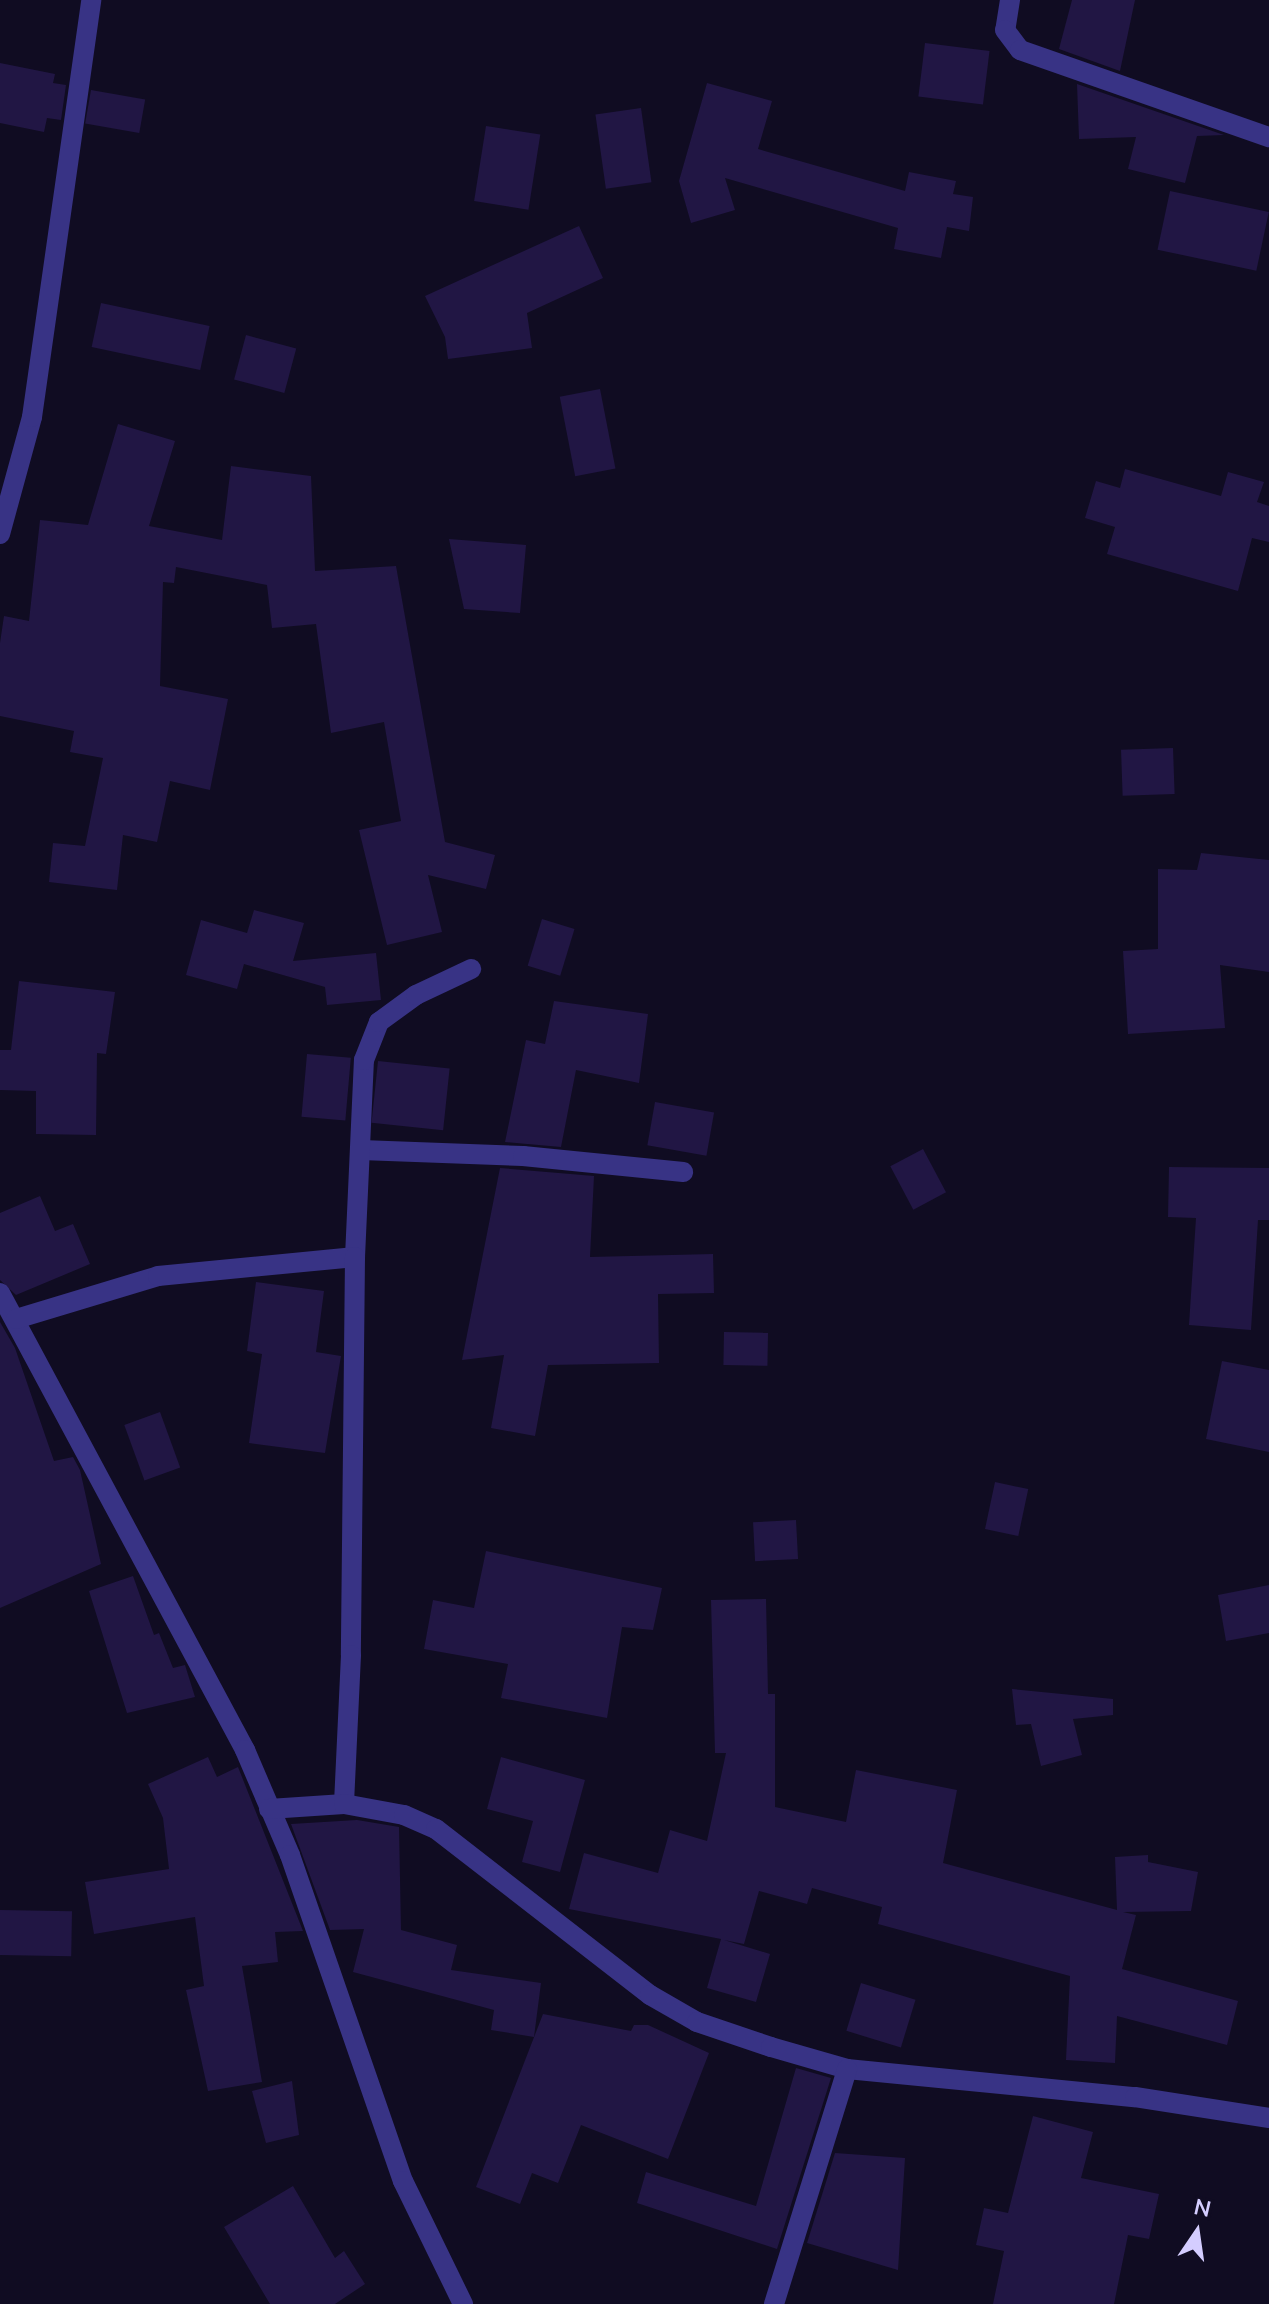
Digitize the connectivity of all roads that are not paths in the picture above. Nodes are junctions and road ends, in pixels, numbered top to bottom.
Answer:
1 (91, 0) edge
2 (1010, 0) edge
3 (1269, 137) edge
4 (0, 534) edge
5 (471, 969) dead end
6 (361, 1150) junction
7 (683, 1172) dead end
8 (355, 1257) junction
9 (0, 1293) edge
10 (16, 1319) junction
11 (344, 1804) junction
12 (269, 1809) junction
13 (847, 2069) junction
14 (1269, 2118) edge
15 (463, 2304) edge
16 (774, 2304) edge

1 - 4 street
2 - 3 street
5 - 6 street
6 - 7 street
6 - 8 street
8 - 10 street
8 - 11 street
9 - 10 street
10 - 12 street
11 - 12 street
11 - 13 street
12 - 15 street
13 - 14 street
13 - 16 street

